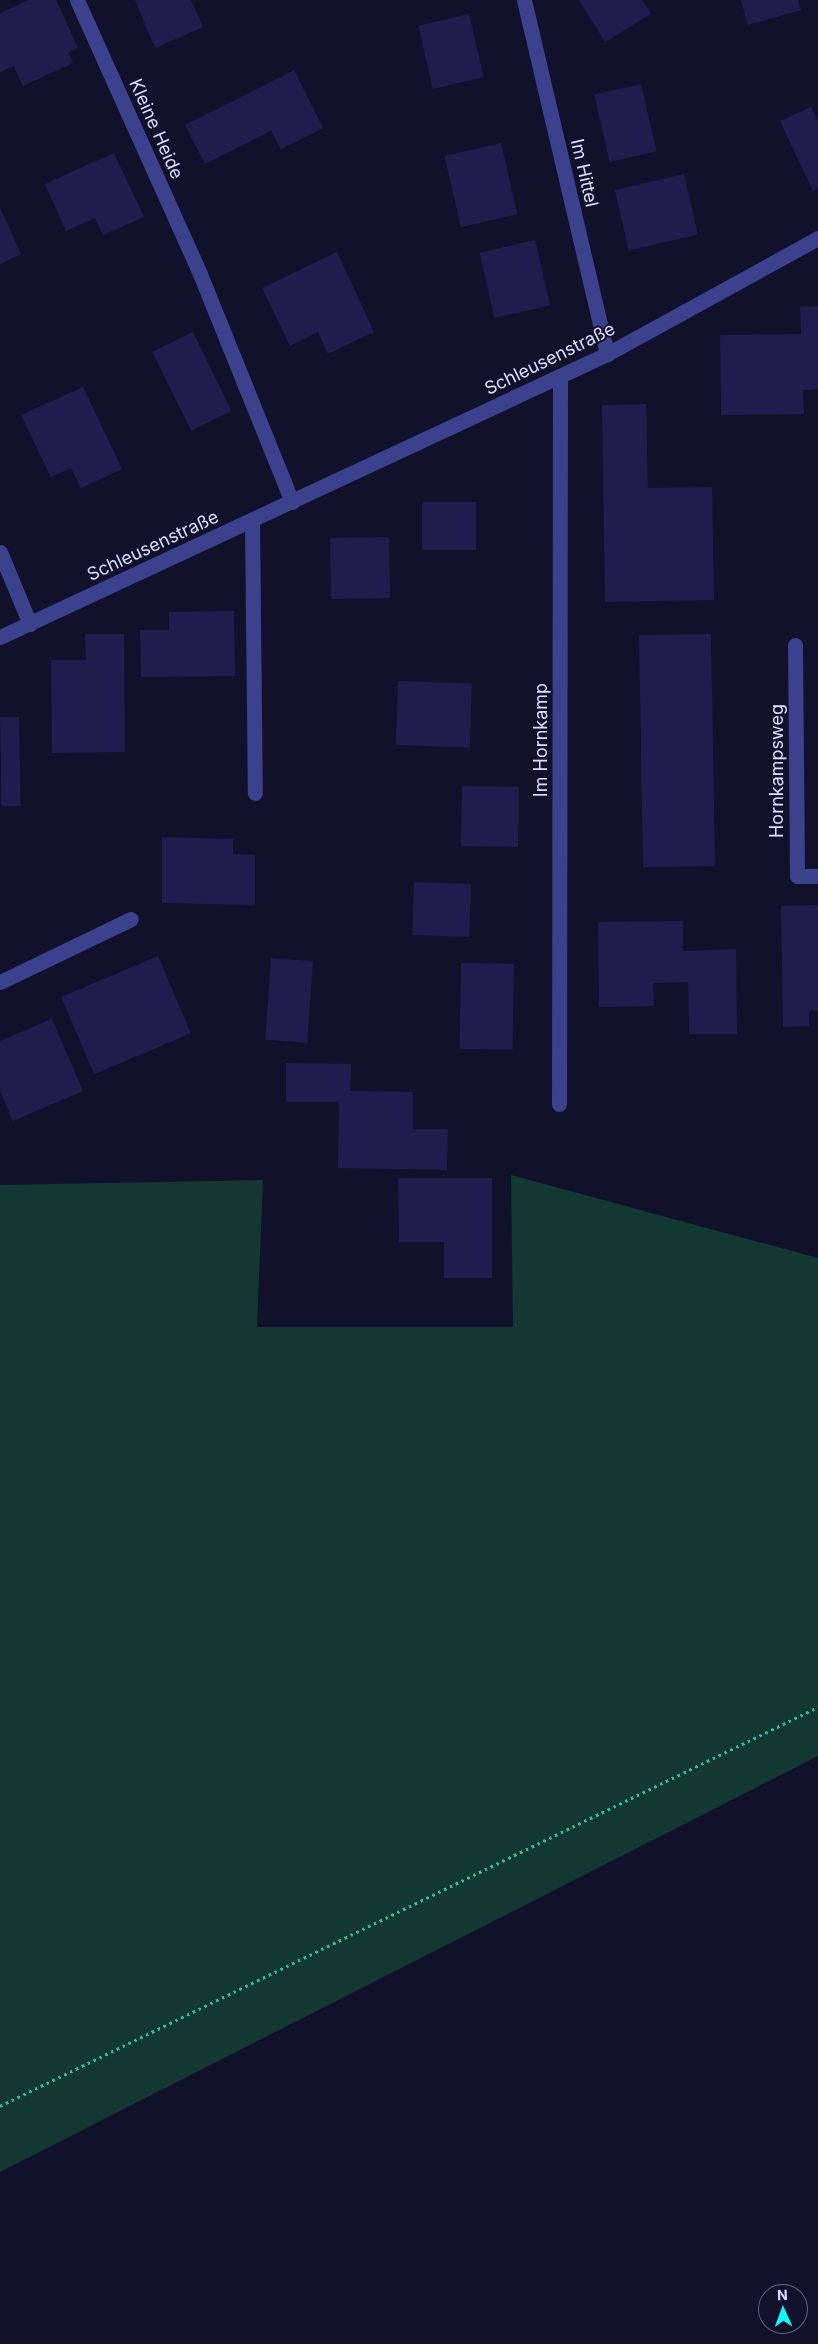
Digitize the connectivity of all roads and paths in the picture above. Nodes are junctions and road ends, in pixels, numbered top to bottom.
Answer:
1 (77, 0) edge
2 (524, 0) edge
3 (818, 238) edge
4 (607, 354) junction
5 (560, 376) junction
6 (292, 502) junction
7 (252, 520) junction
8 (0, 552) edge
9 (30, 624) junction
10 (0, 637) edge
11 (795, 644) dead end
12 (255, 793) dead end
13 (818, 876) edge
14 (131, 919) dead end
15 (0, 982) edge
16 (559, 1104) dead end
17 (818, 1707) edge
18 (0, 2106) edge

1 - 6 street, Kleine Heide
2 - 4 street, Im Hittel
3 - 4 street, Schleusenstraße
4 - 5 street, Schleusenstraße
5 - 6 street, Schleusenstraße
5 - 16 street, Im Hornkamp
6 - 7 street, Schleusenstraße
7 - 9 street, Schleusenstraße
7 - 12 street
8 - 9 street
9 - 10 street, Schleusenstraße
11 - 13 street, Hornkampsweg
14 - 15 street
17 - 18 path

